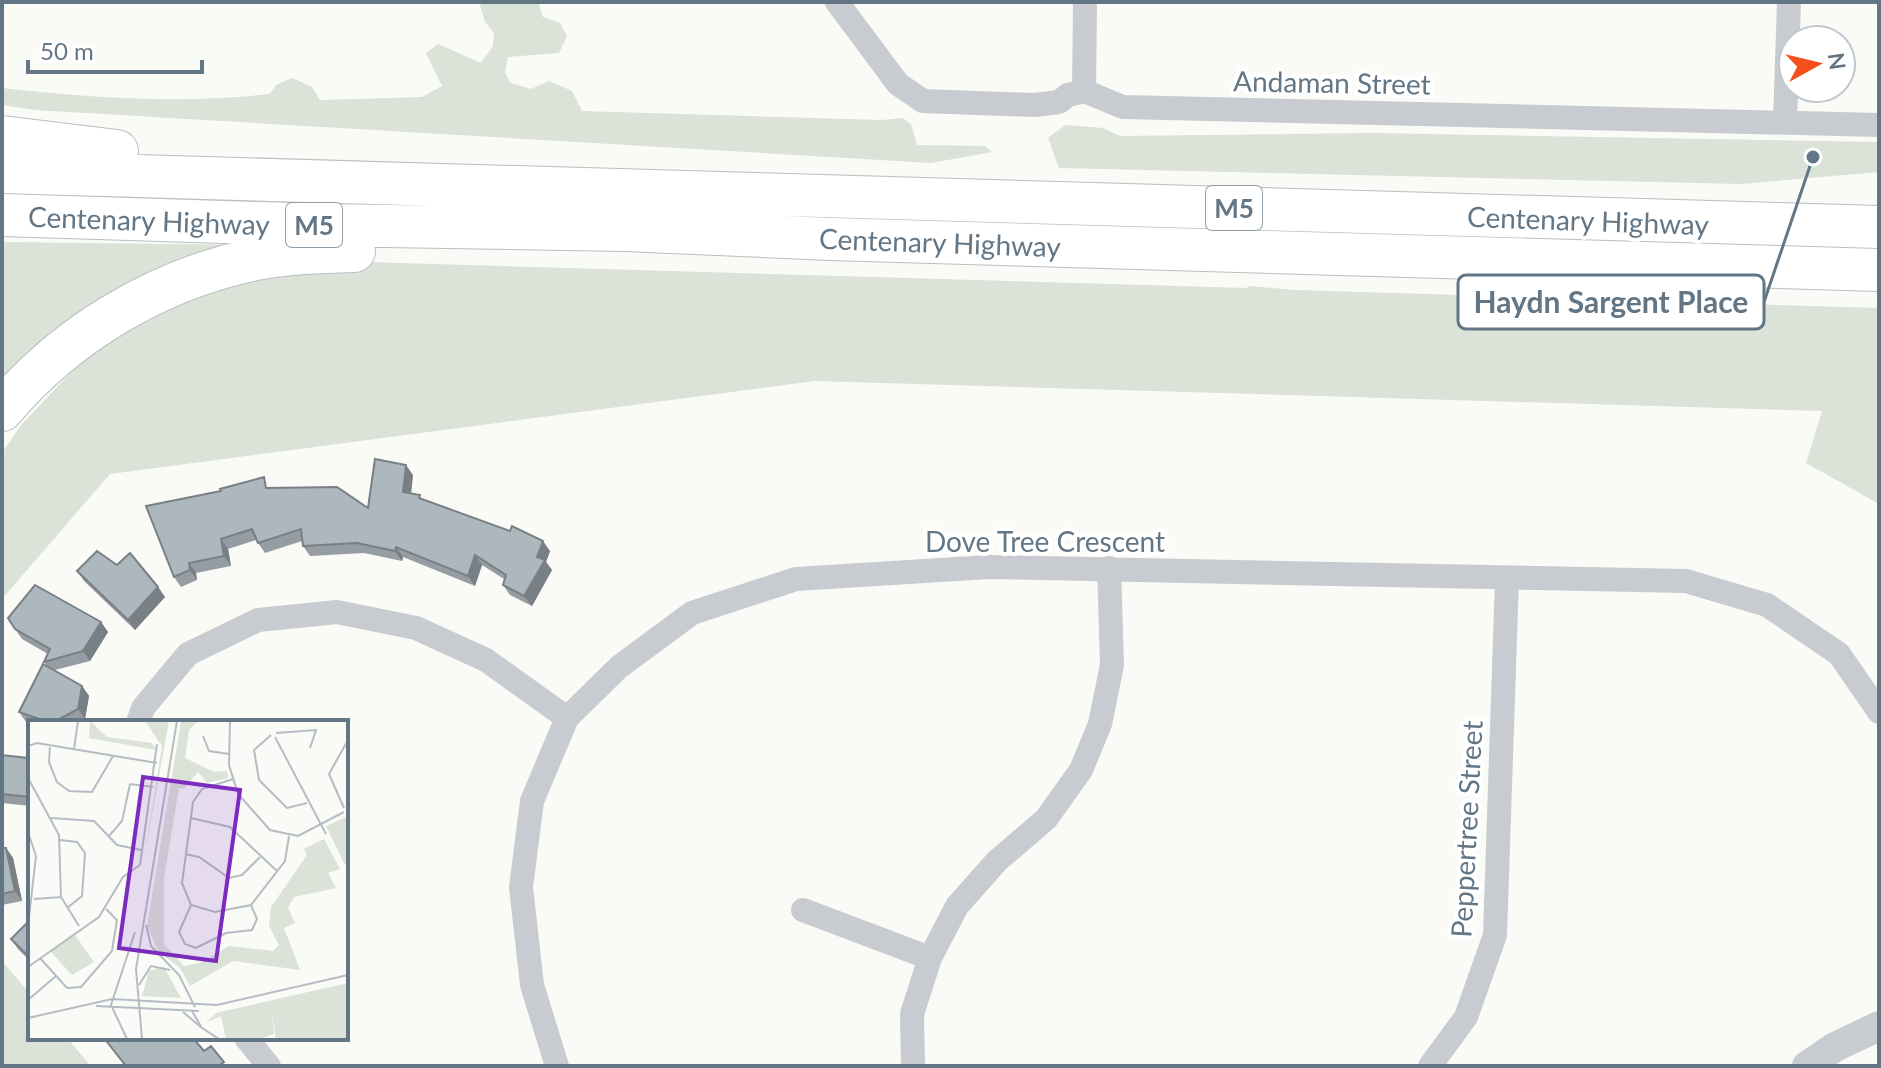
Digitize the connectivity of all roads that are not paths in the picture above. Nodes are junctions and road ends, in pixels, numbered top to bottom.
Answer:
1 (837, 2) edge
2 (1085, 2) edge
3 (1789, 2) edge
4 (1084, 91) junction
5 (1785, 122) junction
6 (1879, 125) edge
7 (2, 137) edge
8 (2, 172) edge
9 (351, 182) junction
10 (2, 215) edge
11 (1879, 227) edge
12 (625, 230) junction
13 (1879, 270) edge
14 (2, 410) edge
15 (1109, 568) junction
16 (1507, 579) junction
17 (1879, 712) edge
18 (567, 718) junction
19 (139, 720) edge
20 (803, 910) dead end
21 (930, 958) junction
22 (1879, 1026) edge
23 (248, 1040) edge
24 (269, 1066) edge
25 (557, 1066) edge
26 (913, 1066) edge
27 (1430, 1066) edge
28 (1807, 1066) edge

1 - 4 street
2 - 4 street
3 - 5 street
4 - 5 street, Andaman Street
5 - 6 street, Andaman Street
7 - 9 highway
8 - 9 highway, Centenary Highway / M5
9 - 11 highway, Centenary Highway / M5
10 - 12 highway, Centenary Highway / M5
12 - 13 highway, Centenary Highway / M5
12 - 14 highway
15 - 16 street, Dove Tree Crescent
15 - 18 street, Dove Tree Crescent
15 - 21 street
16 - 17 street, Dove Tree Crescent
16 - 27 street, Peppertree Street
18 - 19 street
18 - 25 street, Dove Tree Crescent
20 - 21 street
21 - 26 street
22 - 28 street
23 - 24 street

